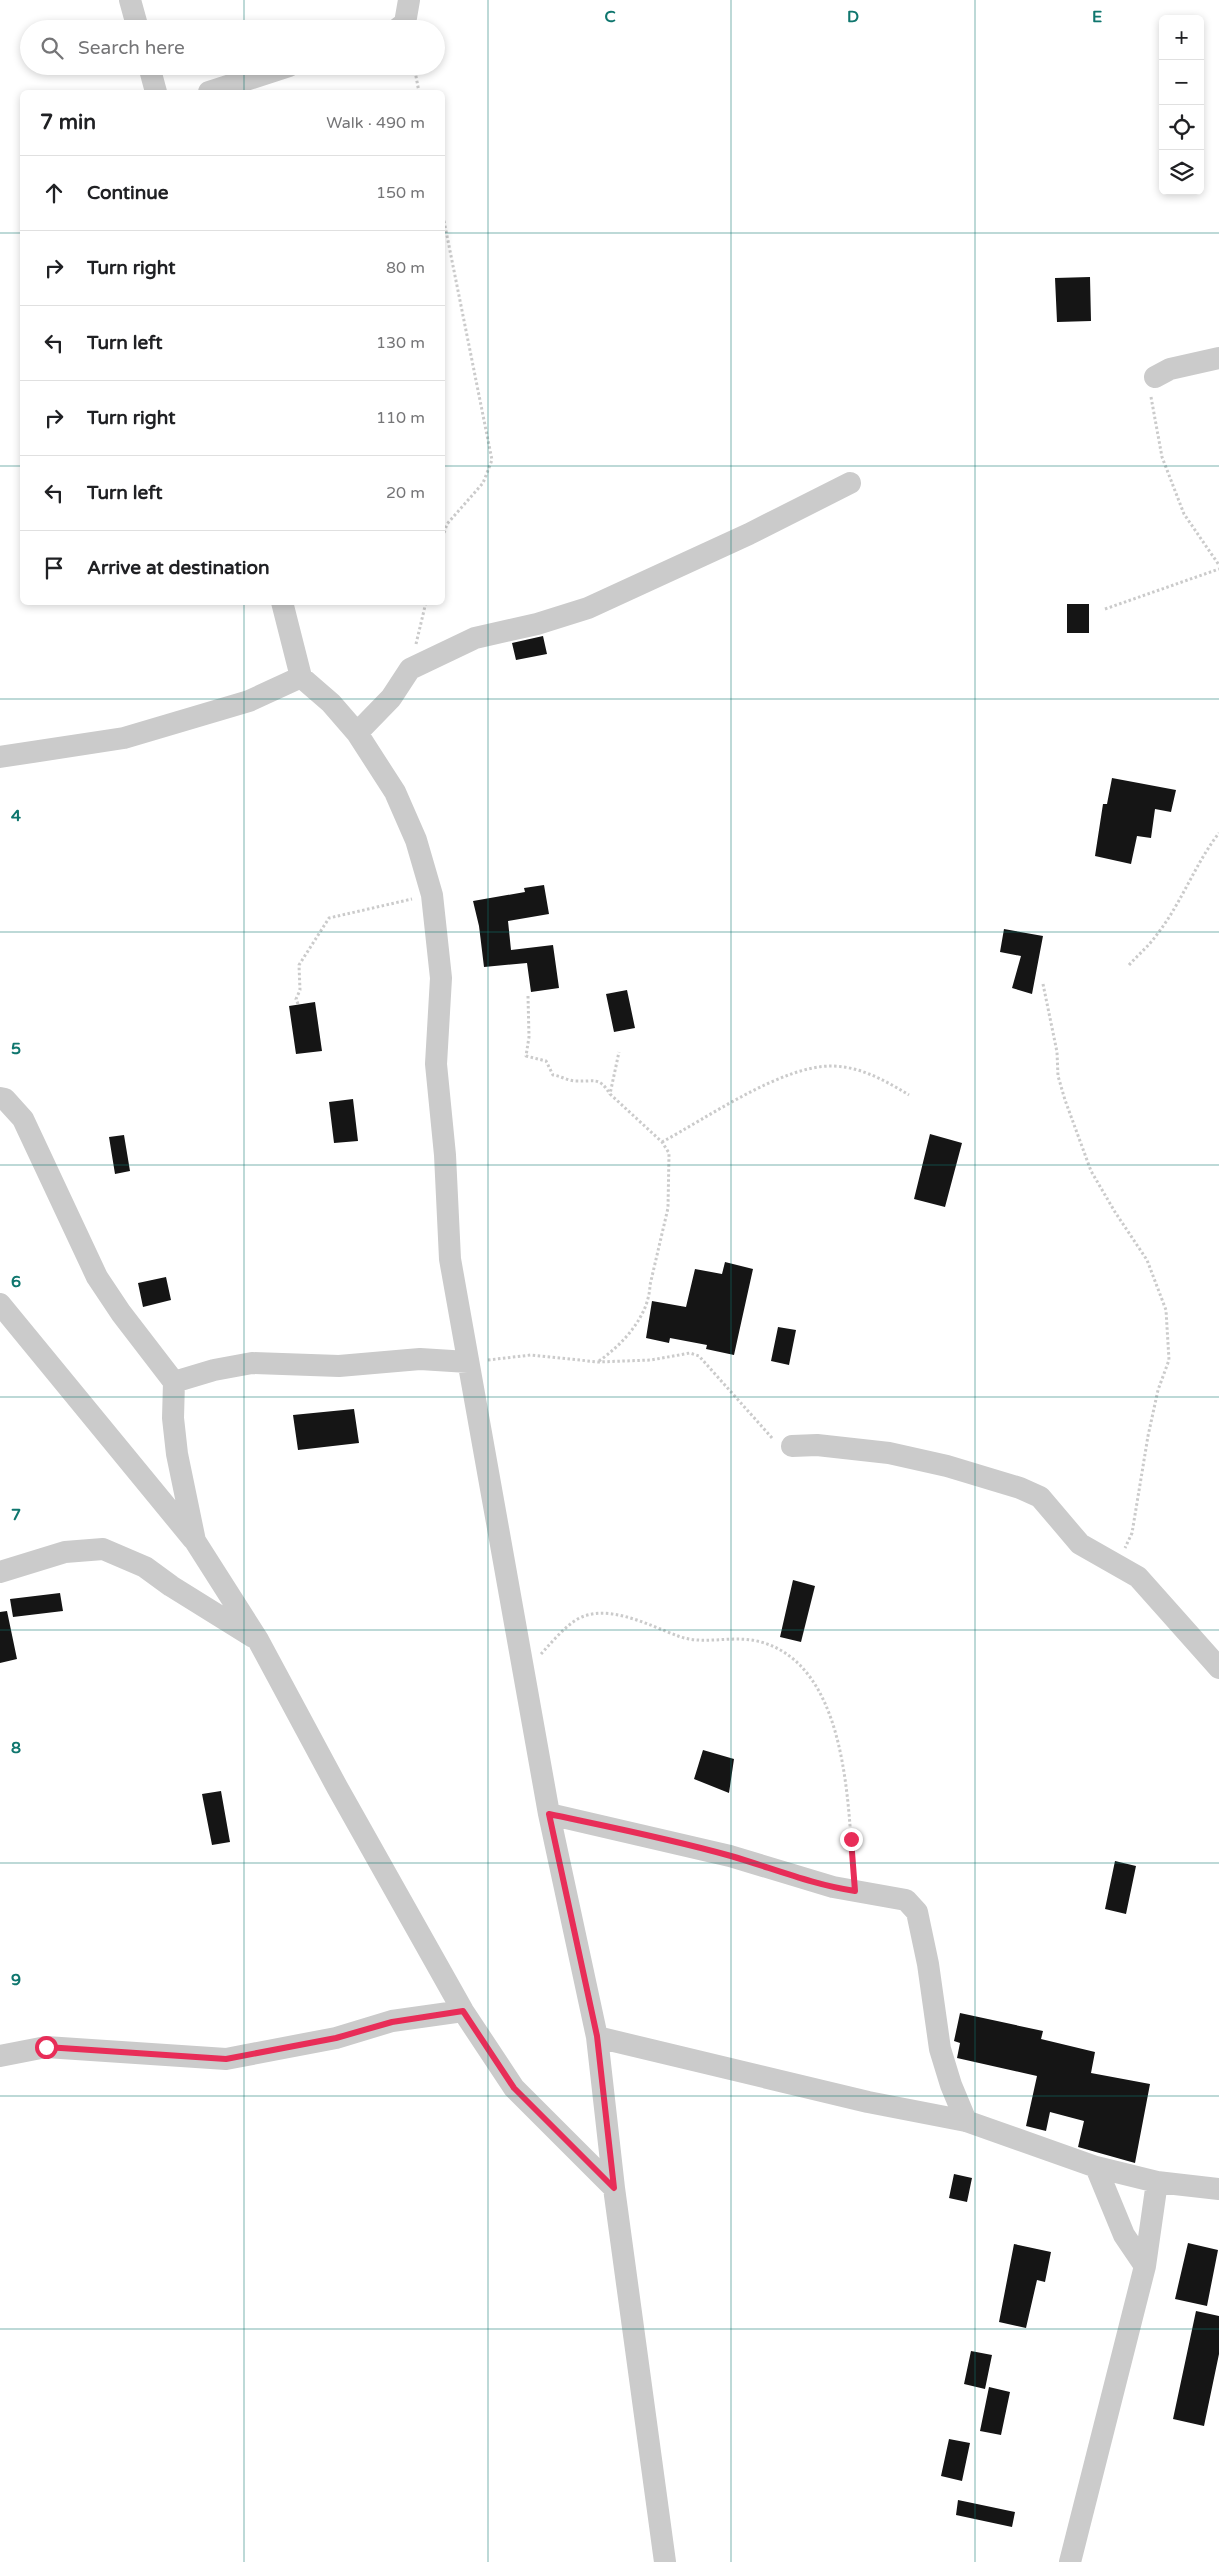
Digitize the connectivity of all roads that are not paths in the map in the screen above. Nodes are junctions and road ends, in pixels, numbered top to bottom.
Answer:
1 (130, 0) edge
2 (409, 0) edge
3 (136, 20) edge
4 (406, 20) edge
5 (151, 75) edge
6 (262, 75) edge
7 (155, 90) edge
8 (215, 90) edge
9 (1219, 358) edge
10 (1155, 377) road end
11 (850, 483) dead end
12 (283, 605) edge
13 (301, 677) junction
14 (357, 733) junction
15 (0, 757) edge
16 (0, 1098) edge
17 (0, 1304) edge
18 (468, 1362) junction
19 (174, 1382) junction
20 (792, 1446) road end
21 (195, 1541) junction
22 (0, 1572) edge
23 (258, 1640) junction
24 (1219, 1668) edge
25 (549, 1814) junction
26 (463, 2011) junction
27 (597, 2036) junction
28 (0, 2056) edge
29 (966, 2121) junction
30 (1096, 2167) junction
31 (1157, 2182) junction
32 (614, 2188) junction
33 (1219, 2190) edge
34 (1145, 2266) junction
35 (665, 2562) edge
36 (1070, 2562) edge

1 - 3 street
2 - 4 street
5 - 7 street
6 - 8 street
9 - 10 street
11 - 14 street
12 - 13 street
13 - 14 street
13 - 15 street
14 - 18 street
16 - 19 street
17 - 21 street
18 - 19 street
18 - 25 street
19 - 21 street
20 - 24 street
21 - 23 street
22 - 23 street
23 - 26 street
25 - 27 street
25 - 29 street
26 - 28 street
26 - 32 street
27 - 29 street
27 - 32 street
29 - 30 street
30 - 31 street
30 - 34 street
31 - 33 street
31 - 34 street
32 - 35 street
34 - 36 street

